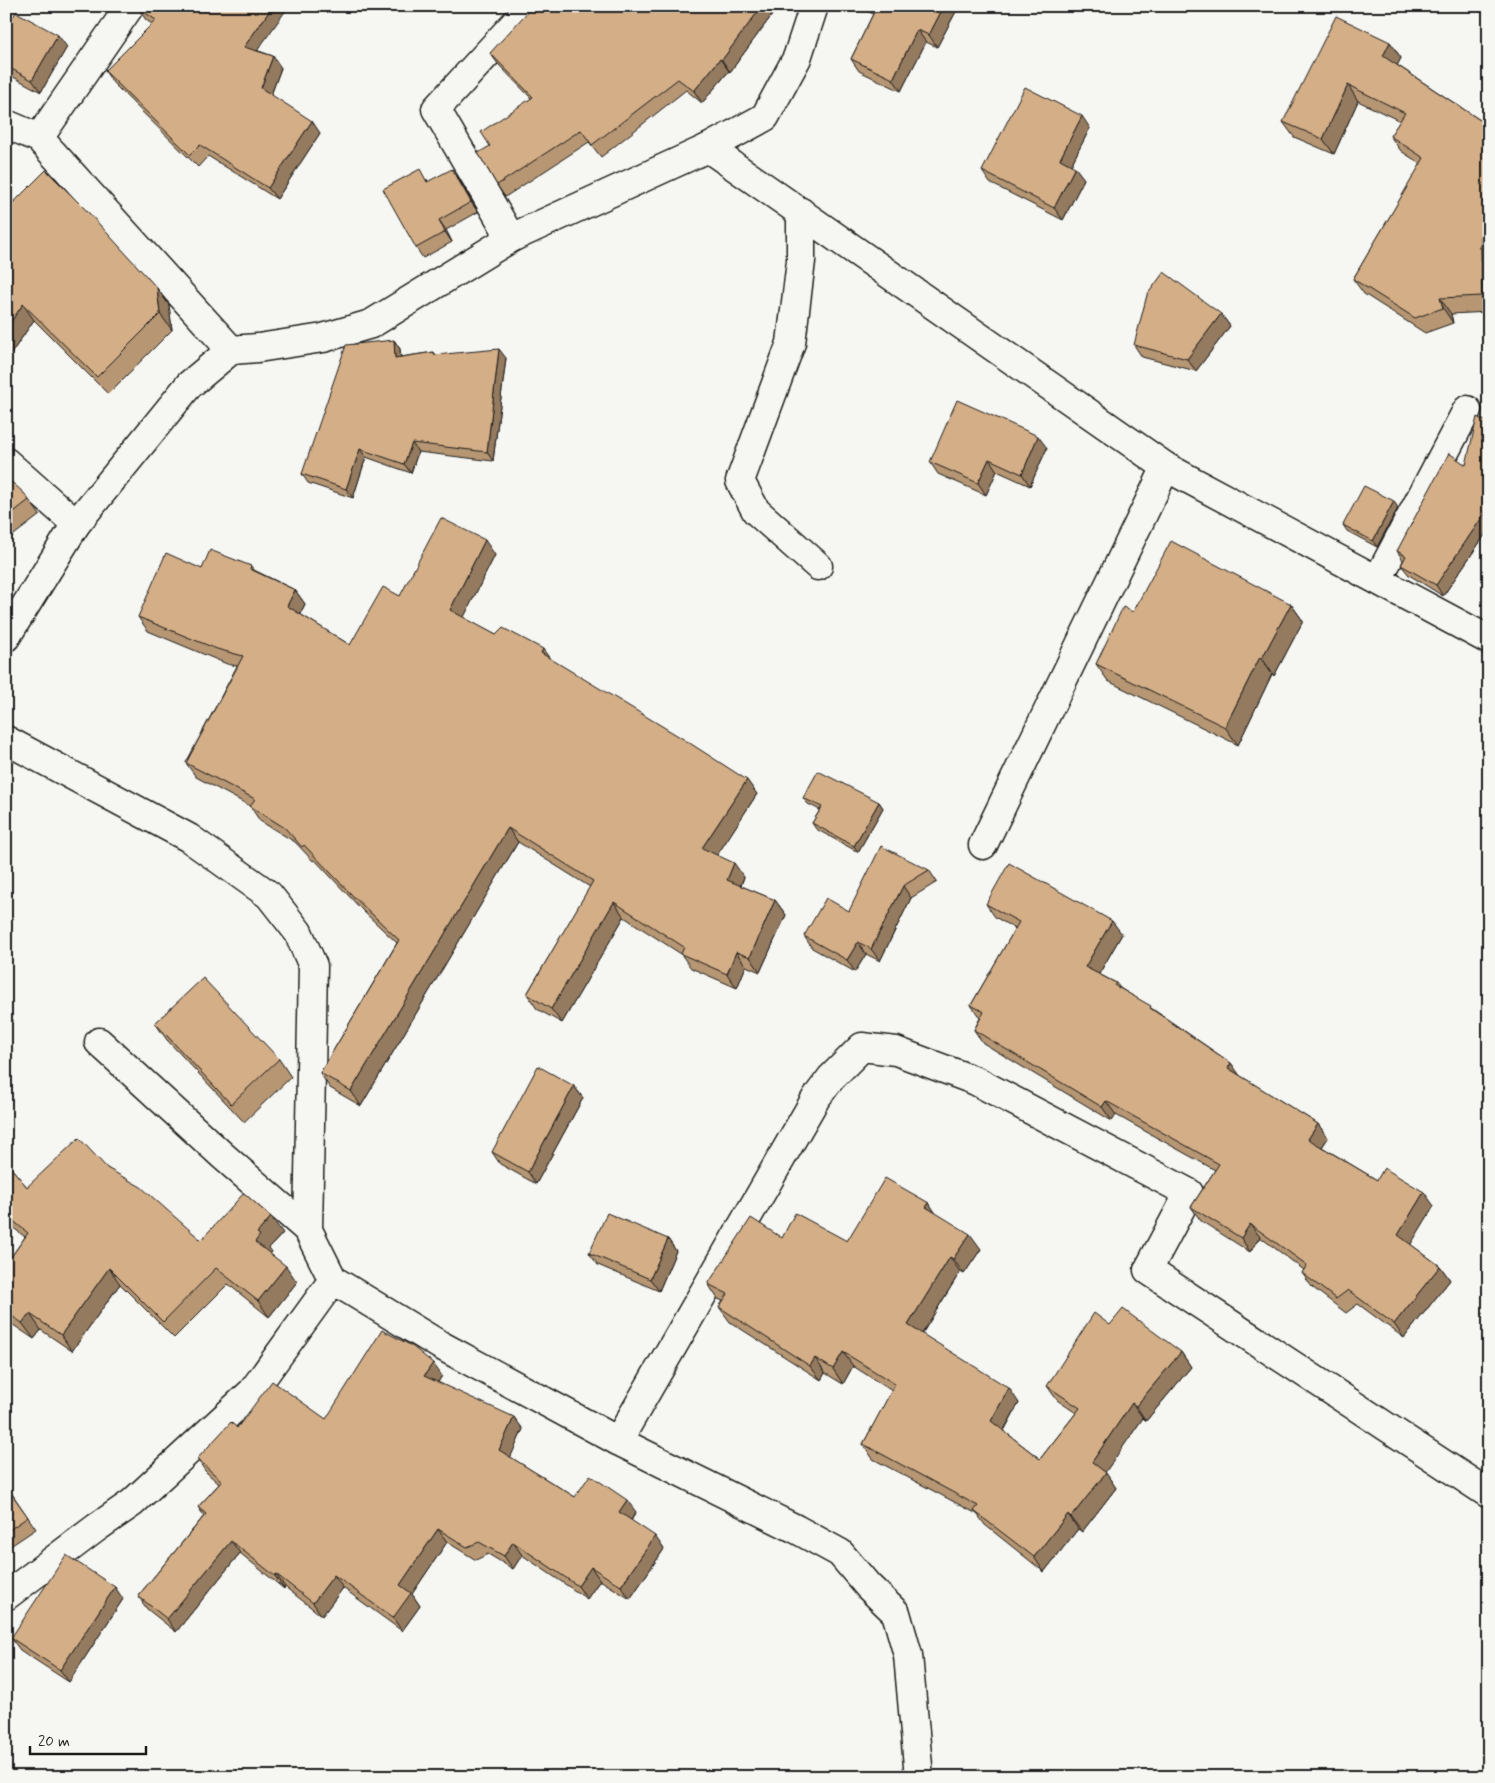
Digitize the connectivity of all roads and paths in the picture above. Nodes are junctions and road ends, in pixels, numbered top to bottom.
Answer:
1 (130, 6) edge
2 (532, 6) edge
3 (814, 6) edge
4 (6, 124) edge
5 (39, 138) junction
6 (708, 148) junction
7 (801, 212) junction
8 (511, 238) junction
9 (231, 350) junction
10 (1467, 410) dead end
11 (6, 462) edge
12 (1166, 467) junction
13 (76, 524) junction
14 (818, 566) dead end
15 (1378, 579) junction
16 (6, 637) edge
17 (1489, 640) edge
18 (6, 740) edge
19 (983, 845) dead end
20 (99, 1042) dead end
21 (308, 1230) junction
22 (333, 1280) junction
23 (618, 1442) junction
24 (1489, 1494) edge
25 (6, 1596) edge
26 (919, 1777) edge

1 - 5 street
2 - 8 street
3 - 6 street
4 - 5 street
5 - 9 street
6 - 7 street
6 - 8 street
7 - 12 street
7 - 14 street
8 - 9 street
9 - 13 street
10 - 15 street
11 - 13 street
12 - 15 street
12 - 19 street
13 - 16 street
15 - 17 street
18 - 21 street
20 - 21 street
21 - 22 street
22 - 23 street
22 - 25 street
23 - 24 street
23 - 26 street

